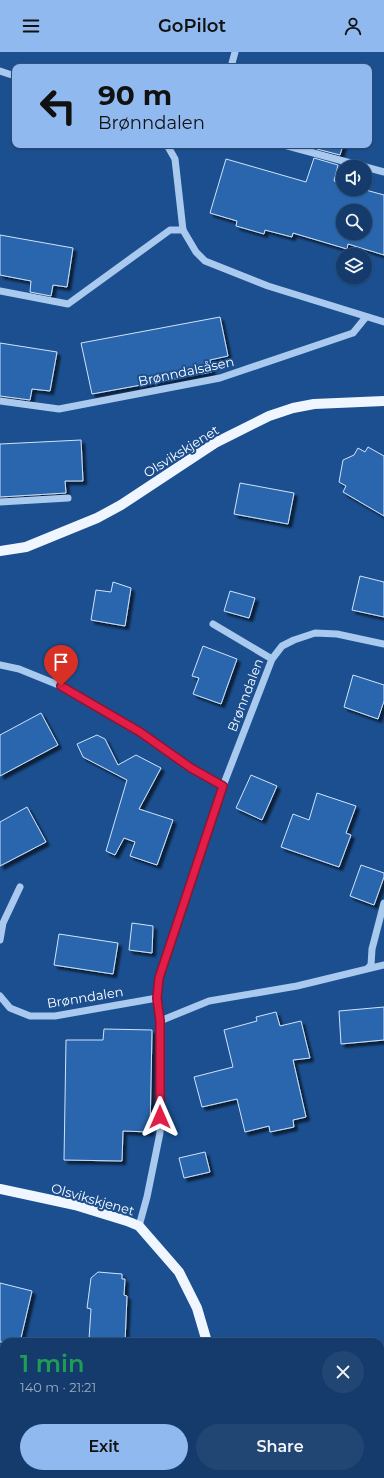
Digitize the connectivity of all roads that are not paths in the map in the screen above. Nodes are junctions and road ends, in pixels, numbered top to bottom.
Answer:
1 (235, 52) edge
2 (232, 64) edge
3 (0, 71) edge
4 (12, 75) edge
5 (169, 148) edge
6 (295, 148) edge
7 (384, 172) edge
8 (183, 230) junction
9 (0, 291) edge
10 (366, 317) junction
11 (384, 322) edge
12 (0, 401) edge
13 (384, 401) edge
14 (68, 498) dead end
15 (0, 502) edge
16 (0, 551) edge
17 (213, 624) dead end
18 (384, 644) edge
19 (272, 658) junction
20 (0, 665) edge
21 (223, 786) junction
22 (20, 887) dead end
23 (384, 903) edge
24 (0, 940) edge
25 (384, 965) edge
26 (369, 967) junction
27 (0, 996) edge
28 (157, 998) junction
29 (160, 1021) junction
30 (0, 1189) edge
31 (139, 1226) junction
32 (206, 1338) edge

1 - 2 street
3 - 4 street
5 - 8 street
6 - 7 street
8 - 9 street
8 - 10 street
10 - 11 street
10 - 12 street, Brønndalsåsen
13 - 16 main road, Olsvikskjenet
14 - 15 street
17 - 19 street
18 - 19 street, Brønndalen
19 - 21 street, Brønndalen
20 - 21 street
21 - 28 street, Brønndalen
22 - 24 street
23 - 26 street
25 - 26 street
26 - 29 street
27 - 28 street, Brønndalen
28 - 29 street, Brønndalen
29 - 31 street, Brønndalen
30 - 31 main road, Olsvikskjenet
31 - 32 main road, Olsvikskjenet

